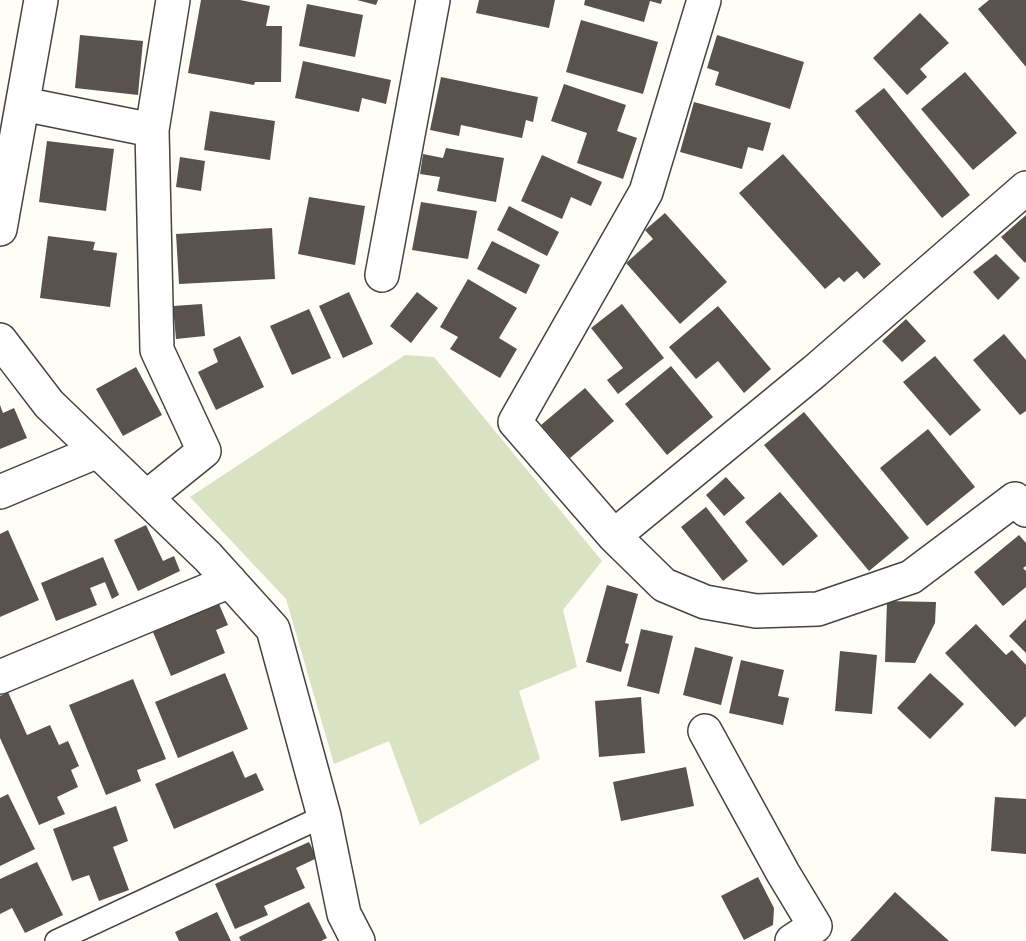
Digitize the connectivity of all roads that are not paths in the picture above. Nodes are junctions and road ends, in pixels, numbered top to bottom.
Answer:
1 (41, 0) edge
2 (172, 0) edge
3 (434, 0) edge
4 (704, 0) edge
5 (16, 93) edge
6 (152, 130) junction
7 (1026, 188) edge
8 (0, 229) edge
9 (382, 275) dead end
10 (0, 340) edge
11 (98, 451) junction
12 (0, 492) edge
13 (147, 497) junction
14 (1026, 510) edge
15 (614, 536) junction
16 (230, 581) junction
17 (0, 677) edge
18 (705, 731) dead end
19 (324, 816) junction
20 (56, 941) edge
21 (358, 941) edge
22 (792, 941) edge

1 - 5 street
2 - 6 street
3 - 9 street
4 - 15 street
5 - 6 street
5 - 8 street
6 - 13 street
7 - 15 street
10 - 11 street
11 - 12 street
11 - 13 street
13 - 16 street
14 - 15 street
16 - 17 street
16 - 19 street
18 - 22 street
19 - 20 lane
19 - 21 street

